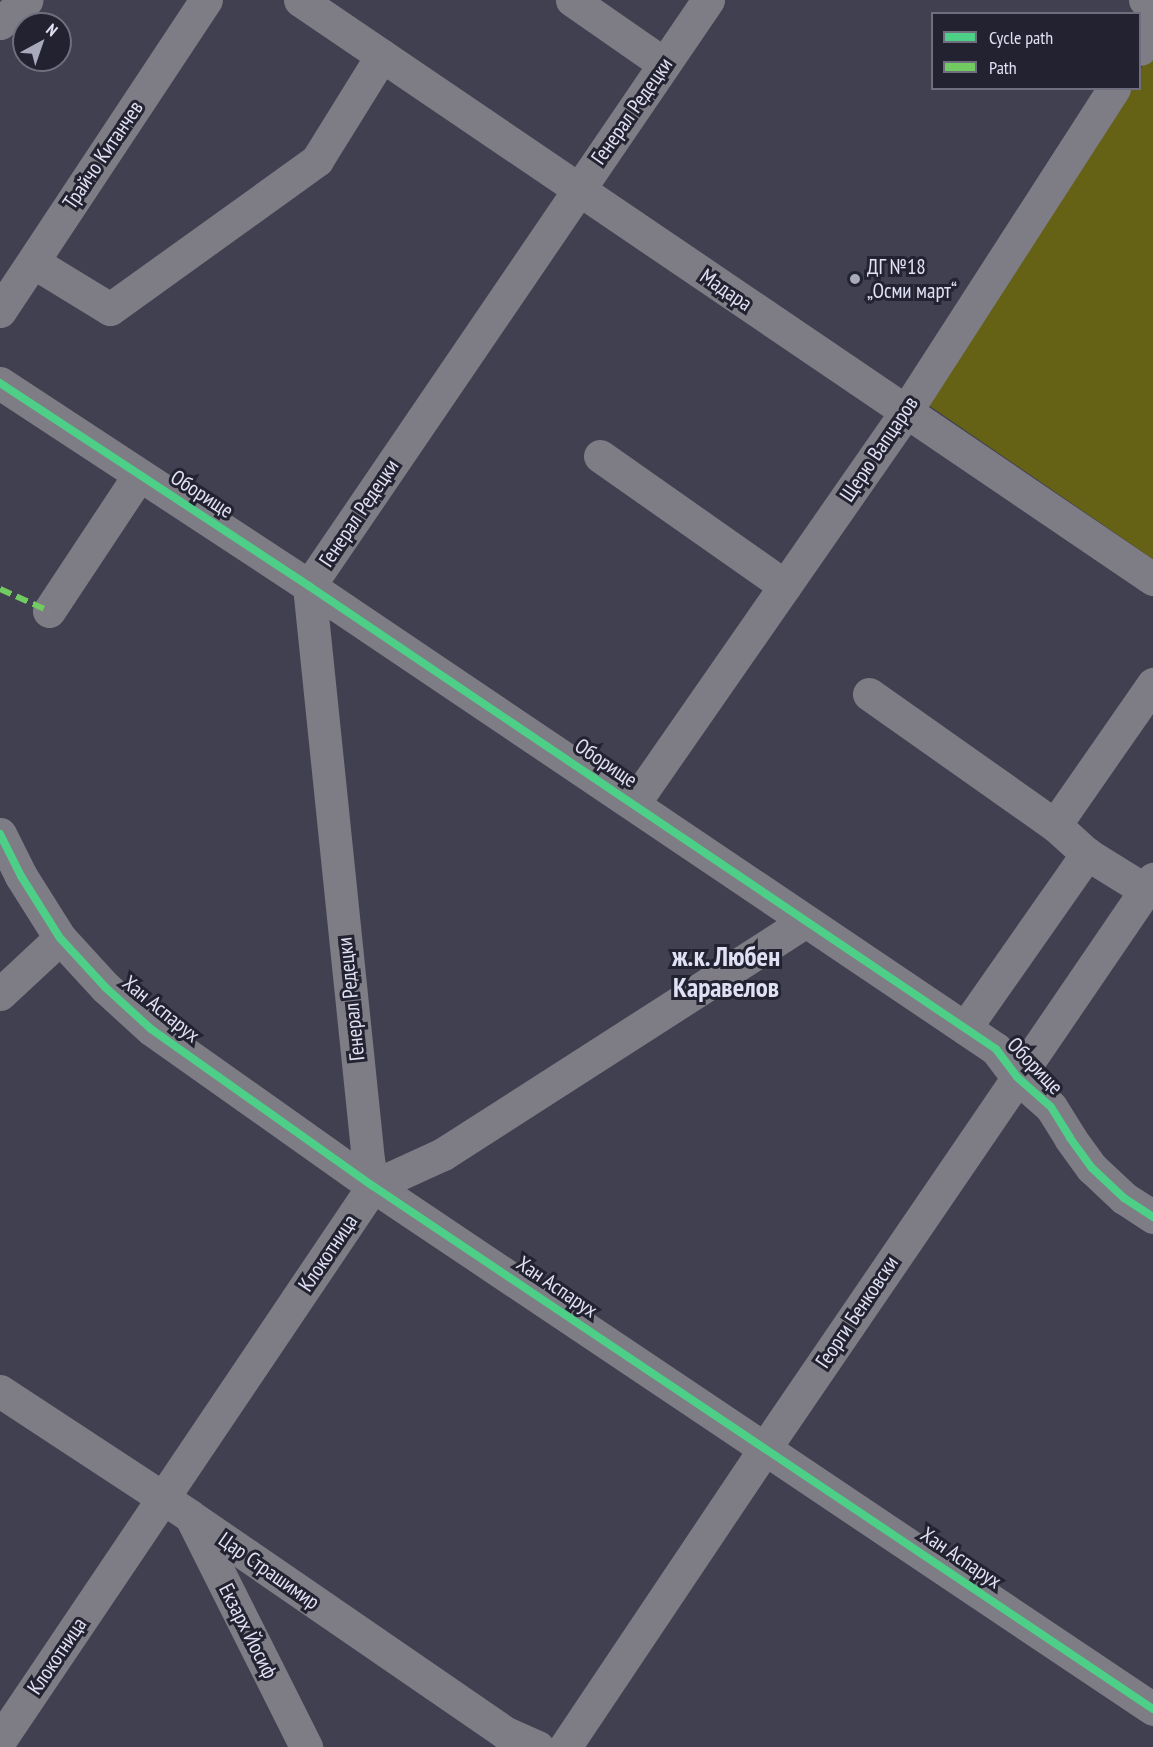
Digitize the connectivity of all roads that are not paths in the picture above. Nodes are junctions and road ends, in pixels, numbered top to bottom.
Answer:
1 (26, 0) edge
2 (206, 0) edge
3 (300, 0) edge
4 (572, 0) edge
5 (708, 0) edge
6 (1145, 0) edge
7 (1153, 6) edge
8 (0, 23) edge
9 (1153, 28) edge
10 (1141, 47) edge
11 (382, 55) junction
12 (664, 64) junction
13 (1113, 90) edge
14 (578, 189) junction
15 (33, 262) junction
16 (0, 310) edge
17 (0, 383) edge
18 (906, 411) junction
19 (600, 456) dead end
20 (139, 475) junction
21 (1153, 579) edge
22 (309, 586) junction
23 (785, 586) junction
24 (49, 611) dead end
25 (1153, 684) edge
26 (869, 694) dead end
27 (634, 803) junction
28 (1055, 825) junction
29 (0, 834) edge
30 (1087, 854) junction
31 (1149, 885) edge
32 (805, 922) junction
33 (60, 938) junction
34 (0, 994) edge
35 (965, 1028) junction
36 (1017, 1077) junction
37 (373, 1186) junction
38 (1153, 1217) edge
39 (0, 1391) edge
40 (765, 1448) junction
41 (164, 1498) junction
42 (190, 1516) junction
43 (1153, 1709) edge
44 (0, 1740) edge
45 (306, 1747) edge
46 (538, 1747) edge
47 (565, 1747) edge

1 - 8 street
2 - 15 street, Трайчо Китанчев
3 - 11 street, Мадара
4 - 12 street
5 - 12 street, Генерал Редецки
6 - 7 street
9 - 10 street
11 - 14 street, Мадара
11 - 15 street
12 - 14 street, Генерал Редецки
13 - 18 street, Щерю Вапцаров
14 - 18 street, Мадара
14 - 22 street, Генерал Редецки
15 - 16 street, Трайчо Китанчев
17 - 20 street, Оборище
18 - 21 street, Мадара
18 - 23 street, Щерю Вапцаров
19 - 23 street
20 - 22 street, Оборище
20 - 24 street
22 - 27 street, Оборище
22 - 37 street, Генерал Редецки
23 - 27 street, Щерю Вапцаров
25 - 28 street
26 - 28 street
27 - 32 street, Оборище
28 - 30 street
29 - 33 street, Хан Аспарух
30 - 31 street
30 - 35 street
31 - 36 street, Георги Бенковски
32 - 35 street, Оборище
32 - 37 street
33 - 34 street
33 - 37 street, Хан Аспарух
35 - 36 street, Оборище
36 - 38 street, Оборище
36 - 40 street, Георги Бенковски
37 - 40 street, Хан Аспарух
37 - 41 street, Клокотница
39 - 41 street, Цар Страшимир
40 - 43 street, Хан Аспарух
40 - 47 street, Георги Бенковски
41 - 42 street, Цар Страшимир
41 - 44 street, Клокотница
42 - 45 street, Екзарх Йосиф
42 - 46 street, Цар Страшимир

